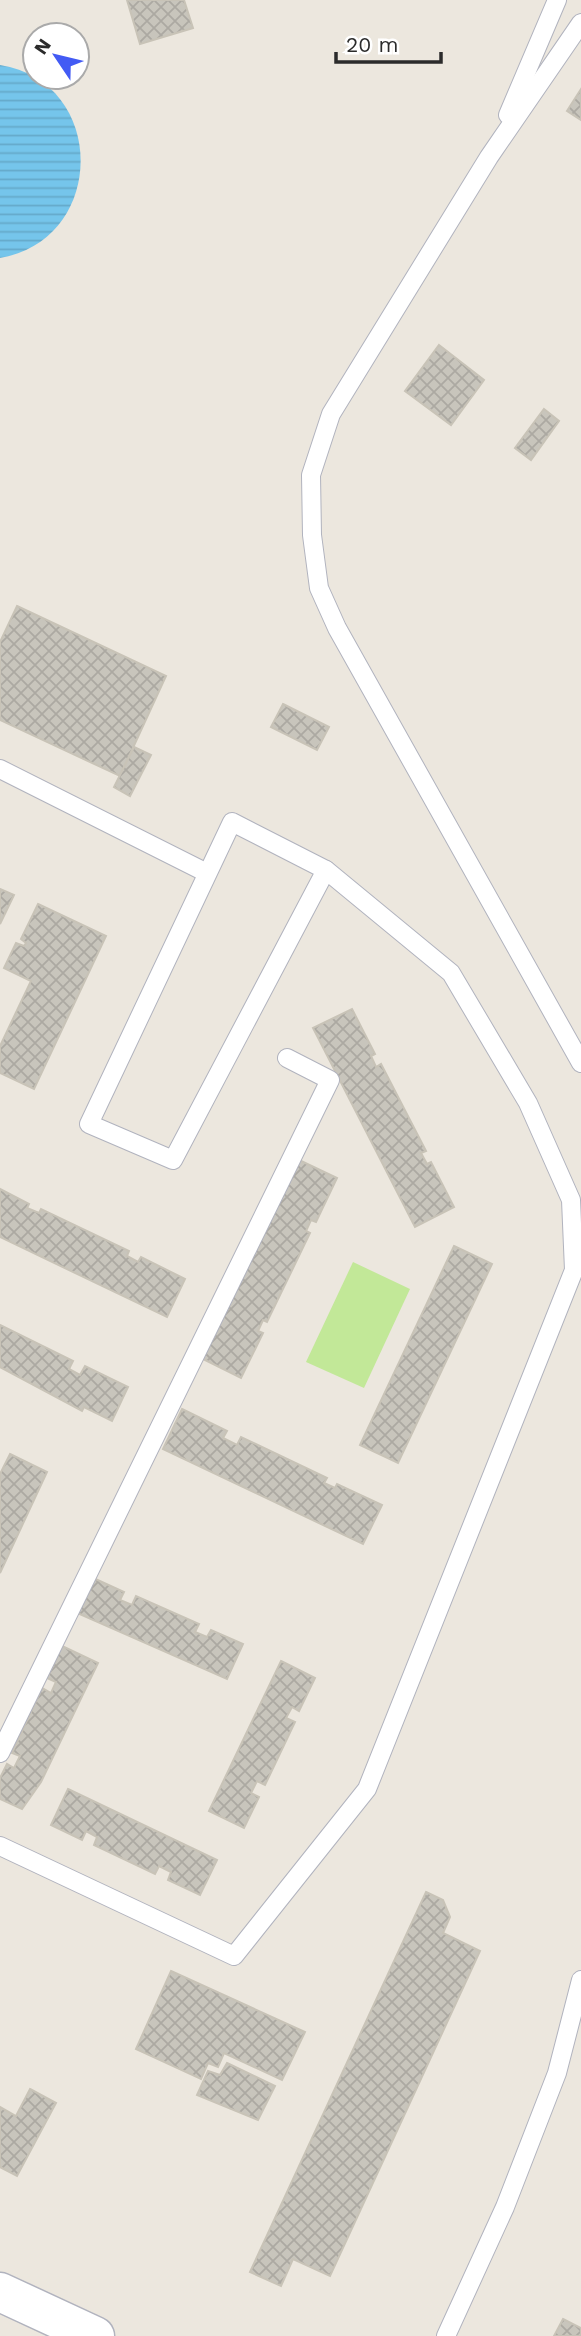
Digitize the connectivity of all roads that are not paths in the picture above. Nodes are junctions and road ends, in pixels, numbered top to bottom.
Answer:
1 (558, 0) edge
2 (581, 23) edge
3 (489, 156) junction
4 (0, 769) edge
5 (326, 870) junction
6 (207, 873) junction
7 (287, 1058) dead end
8 (581, 1063) edge
9 (0, 1753) edge
10 (0, 1846) edge
11 (581, 1980) edge
12 (0, 2292) edge
13 (95, 2336) edge
14 (446, 2336) edge

1 - 3 lane
2 - 3 lane
3 - 8 lane
4 - 6 lane
5 - 6 lane
5 - 6 lane
5 - 10 lane
7 - 9 lane
11 - 14 lane
12 - 13 street

